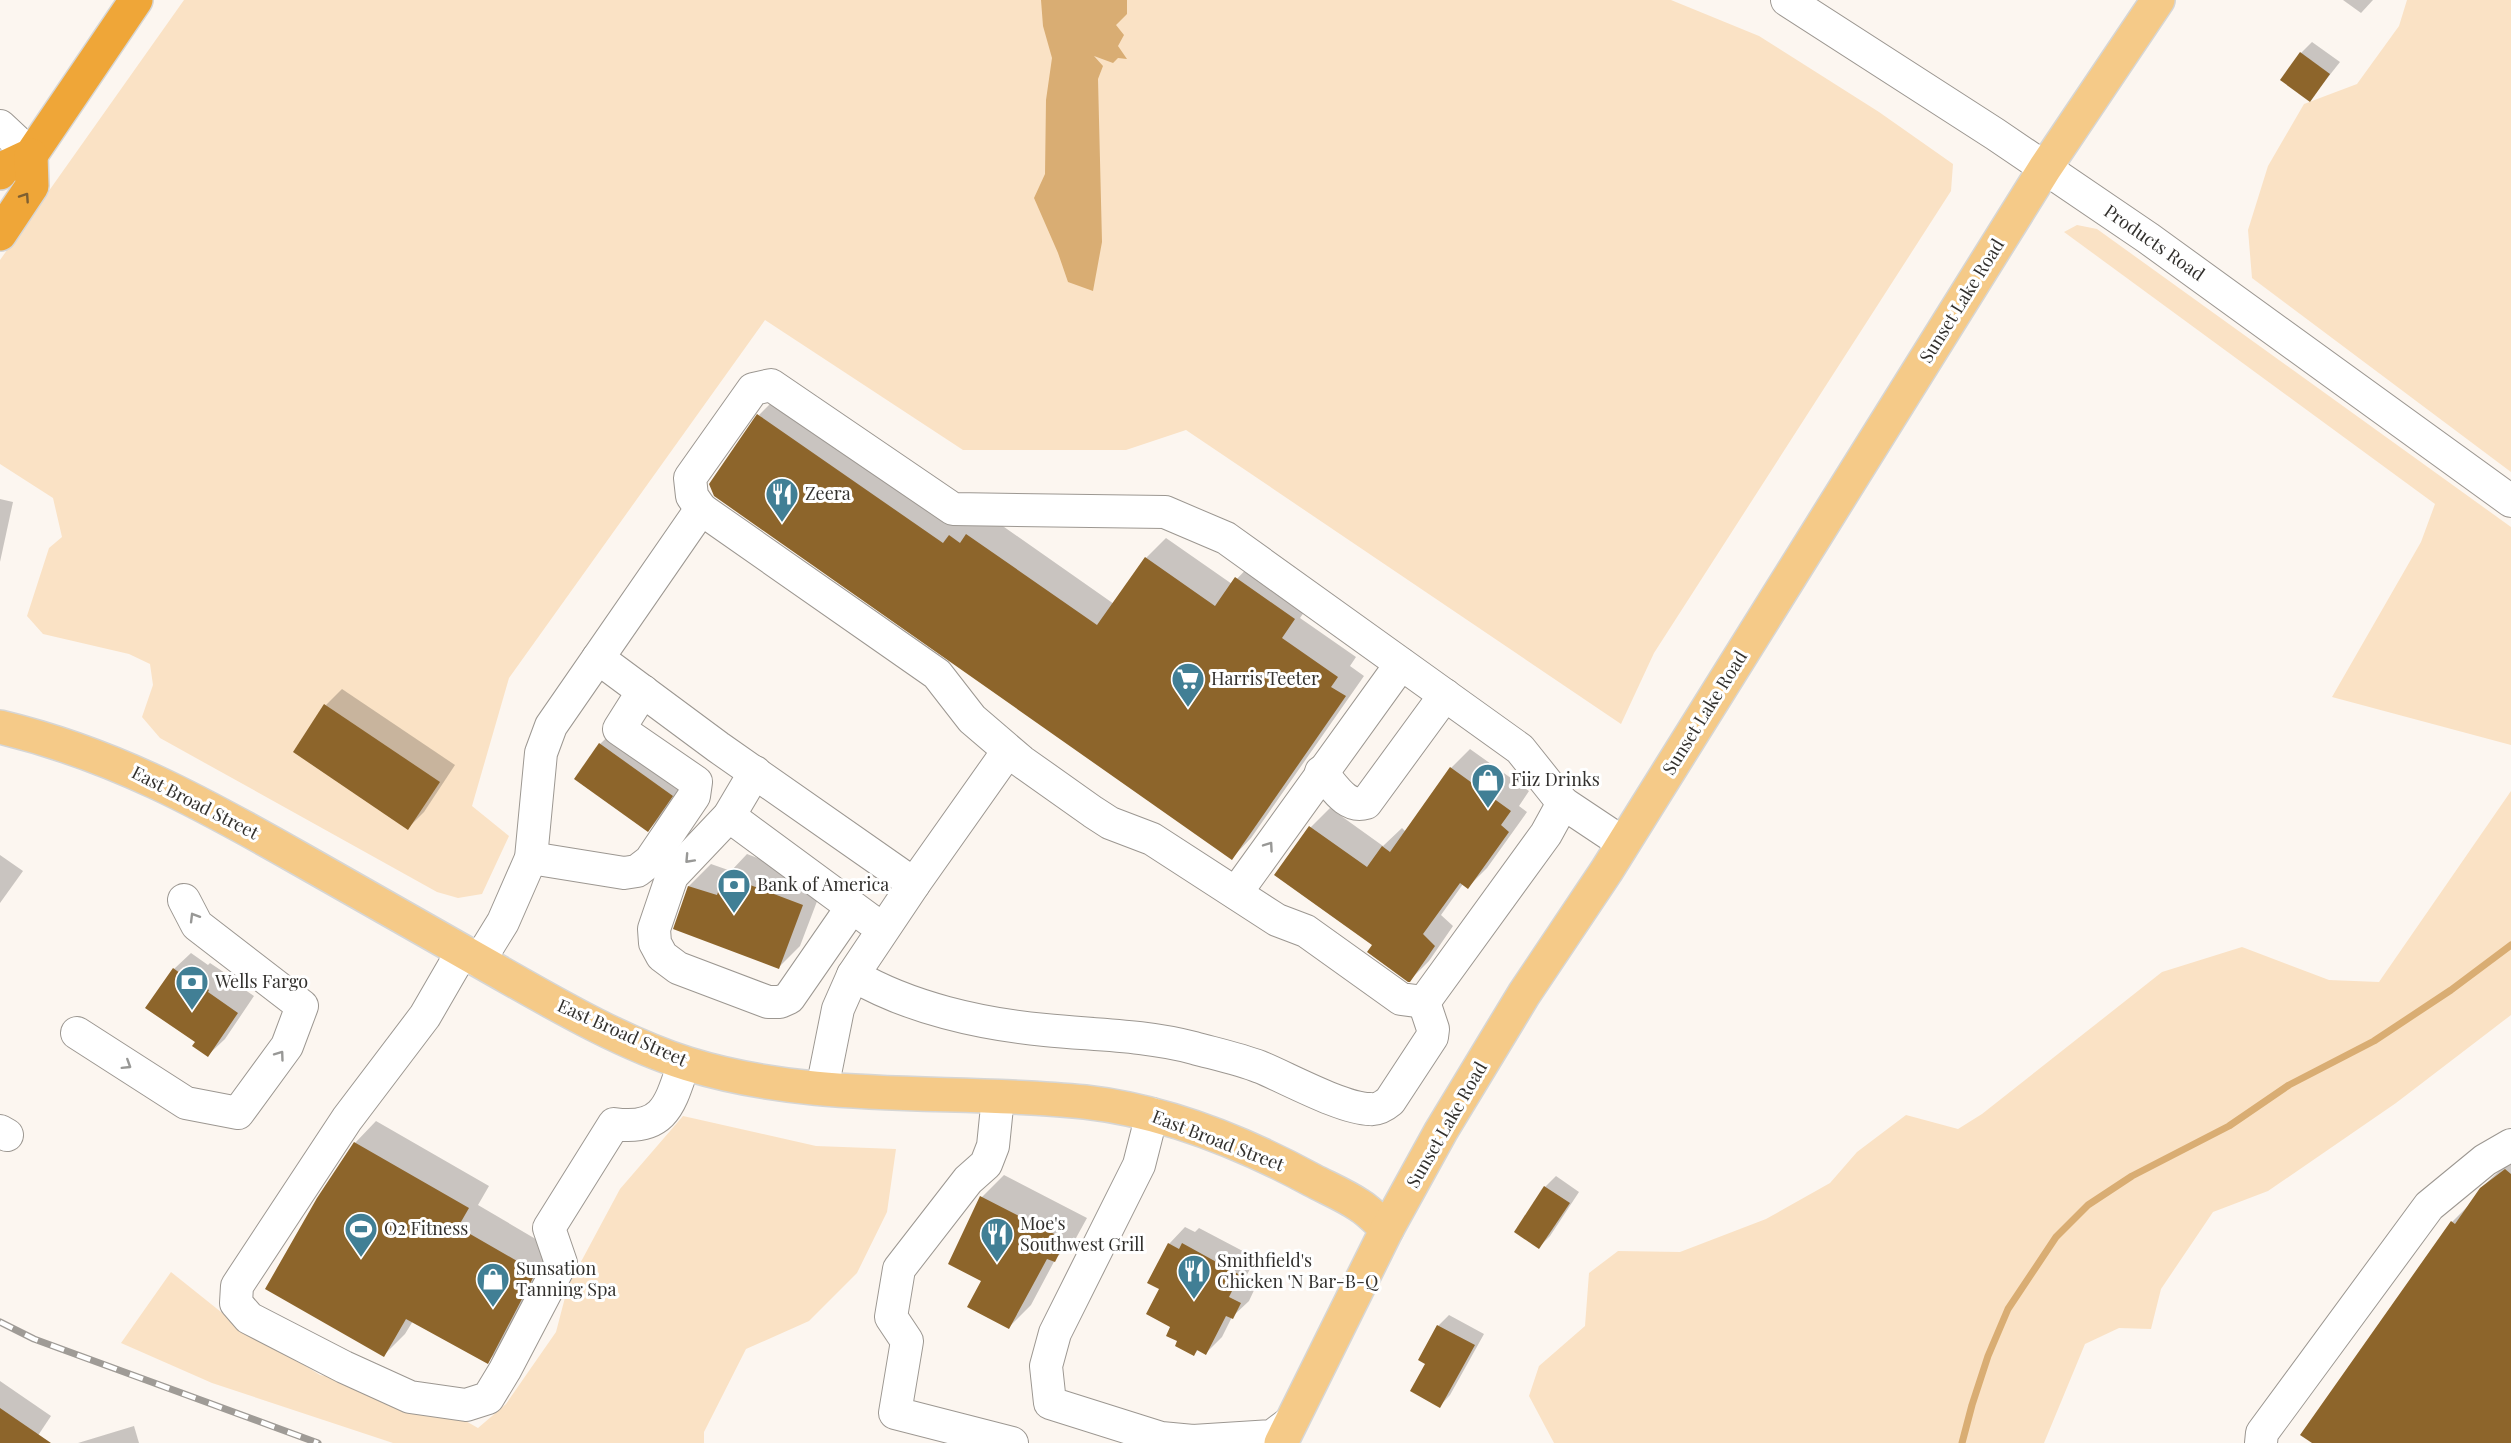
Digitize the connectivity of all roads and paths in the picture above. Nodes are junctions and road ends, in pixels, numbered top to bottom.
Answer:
1 (136, 0) edge
2 (1787, 0) edge
3 (2158, 0) edge
4 (0, 126) edge
5 (31, 155) junction
6 (2045, 168) junction
7 (0, 173) edge
8 (0, 234) edge
9 (2511, 501) edge
10 (701, 509) junction
11 (598, 658) junction
12 (1401, 664) junction
13 (643, 692) junction
14 (1444, 695) junction
15 (0, 727) edge
16 (718, 747) junction
17 (1008, 751) junction
18 (755, 772) junction
19 (1321, 772) junction
20 (696, 782) junction
21 (1563, 803) junction
22 (729, 816) junction
23 (1623, 843) junction
24 (531, 858) junction
25 (914, 884) junction
26 (1236, 893) junction
27 (184, 900) dead end
28 (852, 907) junction
29 (882, 929) junction
30 (471, 957) junction
31 (853, 975) junction
32 (1424, 1002) junction
33 (77, 1033) dead end
34 (684, 1063) junction
35 (822, 1089) junction
36 (998, 1097) junction
37 (1152, 1114) junction
38 (2511, 1145) edge
39 (1388, 1229) junction
40 (1286, 1432) edge
41 (1214, 1442) edge
42 (1012, 1443) edge
43 (2261, 1443) edge

1 - 5 highway
2 - 6 street, Products Road
3 - 6 main road, Sunset Lake Road
4 - 5 street
5 - 7 highway
8 -> 5 highway
6 - 9 street, Products Road
6 - 23 main road, Sunset Lake Road
10 - 11 street
10 - 12 street
10 - 17 street
11 - 13 street
11 - 24 street
12 - 14 street
12 - 19 street
13 - 16 street
13 - 20 street
14 - 19 street
14 - 21 street
15 - 30 main road, East Broad Street
16 - 18 street
16 - 20 street
17 - 25 street
17 - 26 street
18 - 22 street
18 - 25 street
26 -> 19 street
20 - 24 street
21 - 23 street
21 - 32 street
22 - 28 street
22 -> 28 street
23 - 39 main road, Sunset Lake Road
24 - 30 street
25 - 29 street
26 - 32 street
33 -> 27 street
28 - 29 street
29 - 31 street
30 - 34 main road, East Broad Street
30 - 34 street
31 - 32 street
31 - 35 street
34 - 35 main road, East Broad Street
35 - 36 main road, East Broad Street
36 - 37 main road, East Broad Street
36 - 42 street
37 - 39 main road, East Broad Street
37 - 41 street
38 - 43 street
39 - 40 main road, Sunset Lake Road
40 - 41 street

